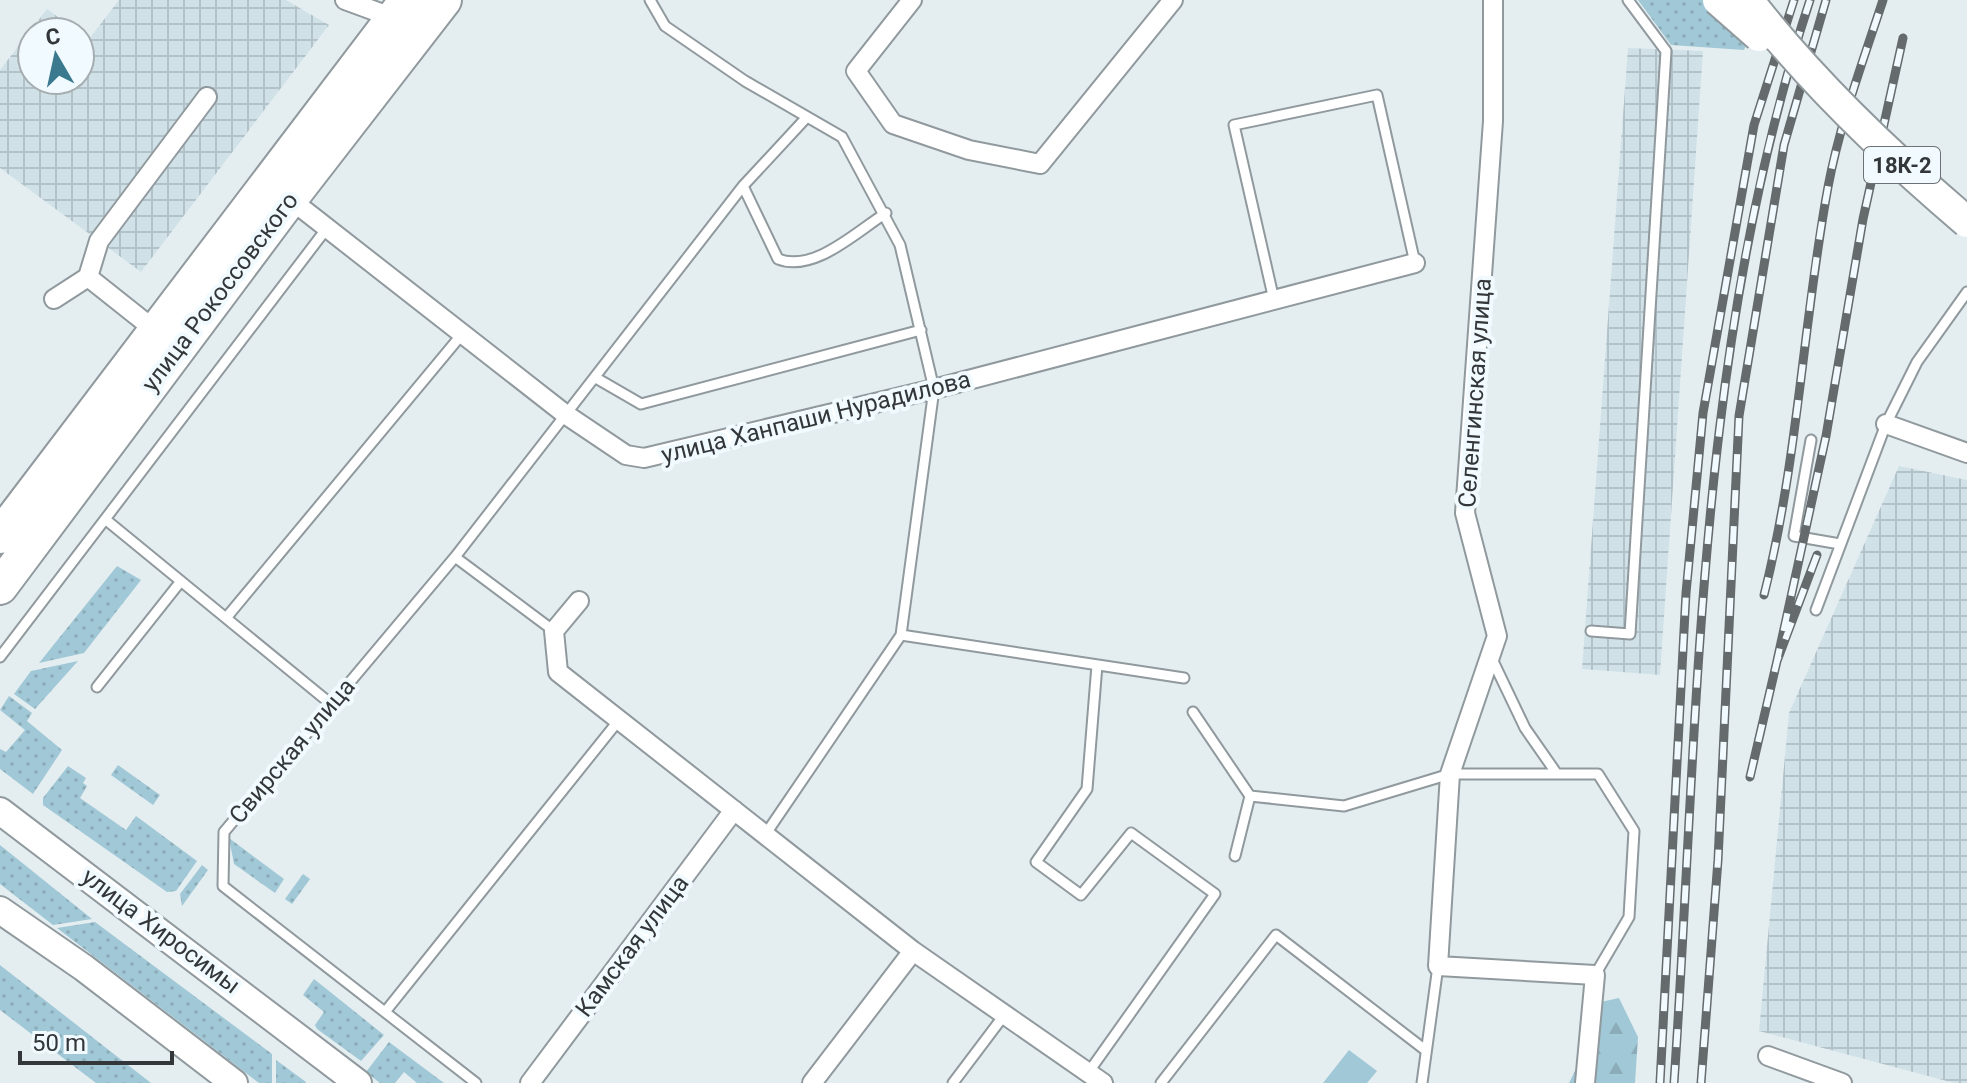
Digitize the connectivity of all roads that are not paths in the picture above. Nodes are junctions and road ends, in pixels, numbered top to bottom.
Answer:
1 (345, 0) edge
2 (444, 0) edge
3 (650, 0) edge
4 (912, 0) edge
5 (1173, 0) edge
6 (1493, 0) edge
7 (1628, 0) edge
8 (1718, 0) edge
9 (1748, 0) edge
10 (400, 9) edge
11 (207, 97) dead end
12 (1840, 104) junction
13 (807, 117) junction
14 (743, 186) junction
15 (290, 199) junction
16 (886, 213) junction
17 (1967, 222) edge
18 (327, 228) junction
19 (1415, 263) joint
20 (88, 277) junction
21 (1967, 292) edge
22 (54, 299) dead end
23 (1274, 300) junction
24 (921, 330) junction
25 (156, 331) junction
26 (463, 333) junction
27 (596, 378) junction
28 (934, 389) junction
29 (565, 414) junction
30 (1886, 424) junction
31 (1811, 440) dead end
32 (1967, 453) edge
33 (105, 519) junction
34 (0, 536) edge
35 (1840, 544) junction
36 (455, 557) junction
37 (181, 581) junction
38 (0, 587) edge
39 (579, 601) dead end
40 (1816, 610) dead end
41 (226, 618) junction
42 (554, 631) junction
43 (1591, 631) dead end
44 (901, 635) junction
45 (1491, 655) junction
46 (0, 657) edge
47 (1097, 665) junction
48 (1184, 678) dead end
49 (97, 687) dead end
50 (331, 704) junction
51 (1193, 712) dead end
52 (619, 720) junction
53 (1450, 774) junction
54 (1557, 774) junction
55 (1250, 796) junction
56 (734, 810) junction
57 (0, 811) edge
58 (765, 835) junction
59 (1235, 856) dead end
60 (0, 910) edge
61 (913, 951) junction
62 (1438, 966) junction
63 (1595, 975) junction
64 (385, 1012) junction
65 (1005, 1014) junction
66 (1424, 1049) junction
67 (1768, 1056) dead end
68 (1096, 1078) edge
69 (234, 1083) edge
70 (358, 1083) edge
71 (476, 1083) edge
72 (530, 1083) edge
73 (812, 1083) edge
74 (953, 1083) edge
75 (1161, 1083) edge
76 (1422, 1083) edge
77 (1585, 1083) edge
78 (1842, 1083) edge

1 - 10 street
2 - 15 highway, улица Рокоссовского
3 - 13 lane
4 - 5 street
6 - 45 street, Селенгинская улица
7 - 43 lane
8 - 12 main road, 18К-2, bridge
9 - 12 main road, 18К-2, bridge
10 - 25 highway, улица Рокоссовского
11 - 20 street
12 - 17 main road, 18К-2, bridge
13 - 14 lane, Свирская улица
13 - 16 lane
14 - 16 lane
14 - 27 lane, Свирская улица
15 - 18 street, улица Ханпаши Нурадилова
15 - 38 highway, улица Рокоссовского
16 - 24 lane
18 - 26 street, улица Ханпаши Нурадилова
18 - 33 lane
19 - 23 street, улица Ханпаши Нурадилова
19 - 23 lane
20 - 22 street
20 - 25 street
21 - 30 lane
23 - 28 street, улица Ханпаши Нурадилова
24 - 27 lane
24 - 28 lane
25 - 34 highway, улица Рокоссовского
26 - 29 street, улица Ханпаши Нурадилова
26 - 41 lane
27 - 29 lane, Свирская улица
28 - 29 street, улица Ханпаши Нурадилова
28 - 44 lane
29 - 36 lane, Свирская улица
30 - 32 street
30 - 35 lane
31 - 35 lane
33 - 37 lane
33 - 46 lane
35 - 40 lane
36 - 42 lane
36 - 50 lane, Свирская улица
37 - 41 lane
37 - 49 lane
39 - 42 street
41 - 50 lane
42 - 52 street
44 - 47 lane
44 - 58 lane
45 - 53 street, Селенгинская улица
45 - 54 lane
47 - 48 lane
47 - 68 lane
50 - 64 lane, Свирская улица
51 - 55 lane
52 - 56 street
52 - 64 lane
53 - 54 lane
53 - 55 lane
53 - 62 street, Селенгинская улица
54 - 63 lane
55 - 59 lane
56 - 58 street
56 - 72 street, Камская улица
57 - 70 main road, улица Хиросимы
58 - 61 street
60 - 69 main road
61 - 65 street
61 - 73 street
62 - 63 street
62 - 66 lane
63 - 77 street
64 - 71 lane, Свирская улица
65 - 68 street
65 - 74 lane
66 - 75 lane
66 - 76 lane
67 - 78 street

